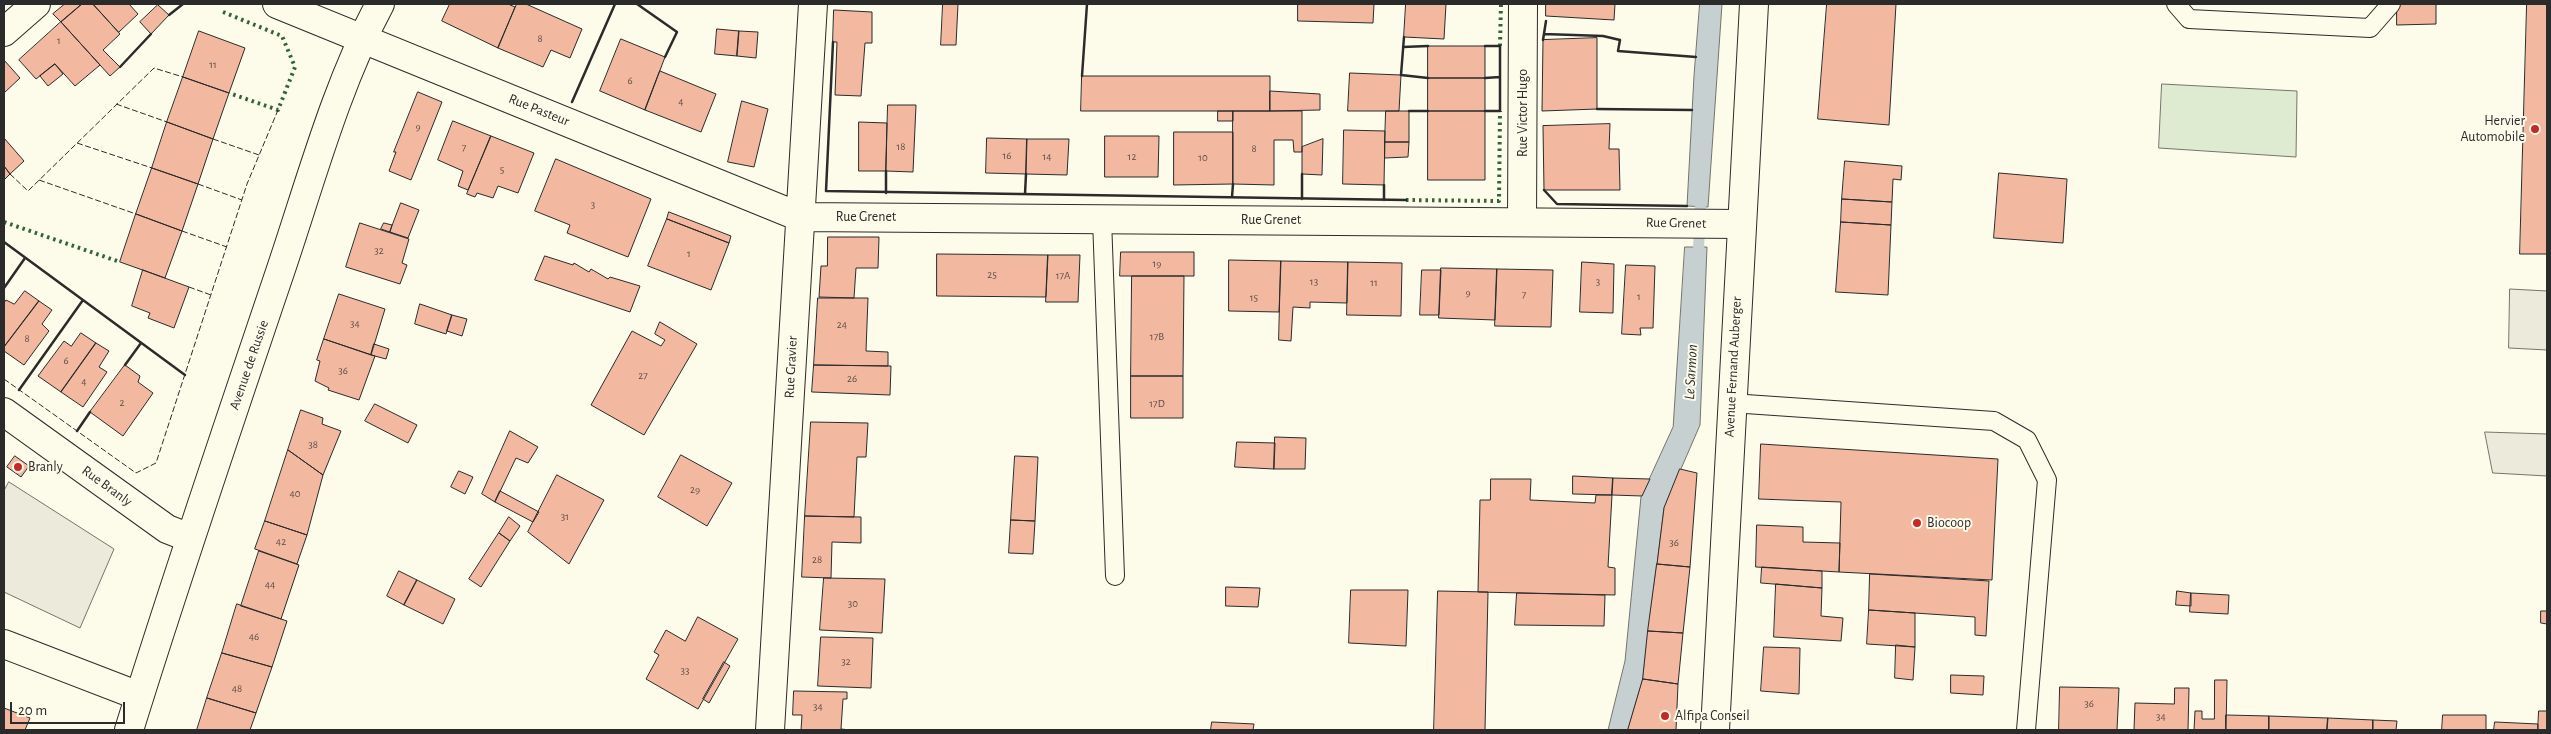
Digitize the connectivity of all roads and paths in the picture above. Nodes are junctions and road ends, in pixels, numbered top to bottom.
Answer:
1 (36, 4) edge
2 (277, 4) edge
3 (380, 4) edge
4 (813, 4) edge
5 (1523, 4) edge
6 (1754, 4) edge
7 (2176, 4) edge
8 (2390, 4) edge
9 (4, 32) edge
10 (361, 39) junction
11 (800, 217) junction
12 (1102, 219) junction
13 (1522, 222) junction
14 (1741, 224) junction
15 (1731, 403) junction
16 (4, 412) edge
17 (190, 538) junction
18 (1115, 576) dead end
19 (4, 644) edge
20 (139, 696) junction
21 (129, 730) edge
22 (770, 730) edge
23 (1715, 730) edge
24 (2026, 730) edge

1 - 9 street
2 - 10 street, Rue Pasteur
3 - 10 street, Avenue de Russie
4 - 11 street, Rue Gravier
5 - 13 street, Rue Victor Hugo
6 - 14 street, Avenue Fernand Auberger
7 - 8 lane
10 - 11 street, Rue Pasteur
10 - 17 street, Avenue de Russie
11 - 12 street, Rue Grenet
11 - 22 street, Rue Gravier
12 - 13 street, Rue Grenet
12 - 18 lane
13 - 14 street, Rue Grenet
14 - 15 street, Avenue Fernand Auberger
15 - 23 street, Avenue Fernand Auberger
15 - 24 lane
16 - 17 street, Rue Branly
17 - 20 street, Avenue de Russie
19 - 20 street
20 - 21 street, Avenue de Russie

